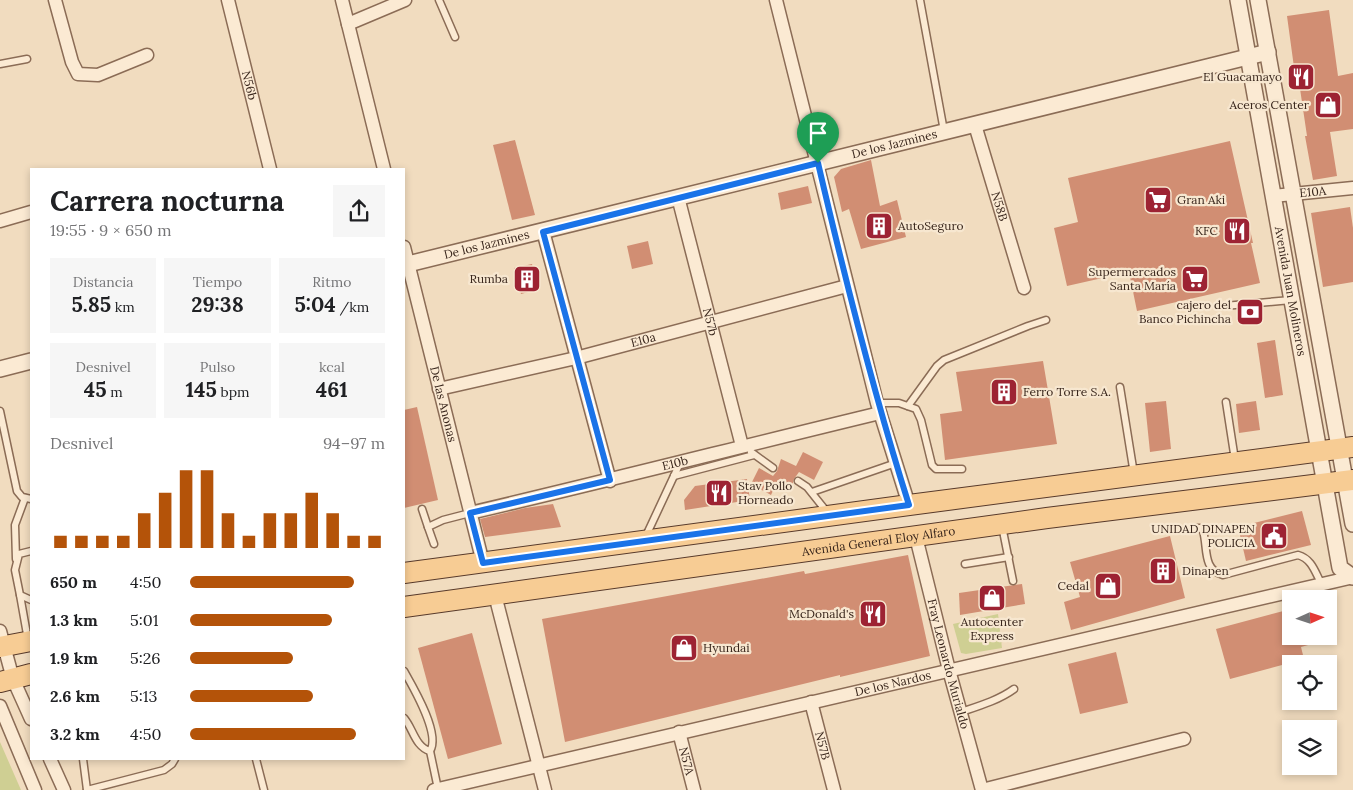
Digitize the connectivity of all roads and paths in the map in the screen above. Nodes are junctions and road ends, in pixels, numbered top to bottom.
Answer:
1 (55, 0) edge
2 (228, 0) edge
3 (342, 0) edge
4 (405, 0) edge
5 (439, 0) edge
6 (776, 0) edge
7 (920, 0) edge
8 (1238, 0) edge
9 (1258, 0) edge
10 (348, 24) junction
11 (455, 36) dead end
12 (1268, 52) junction
13 (147, 55) dead end
14 (1248, 58) junction
15 (27, 59) dead end
16 (0, 64) edge
17 (975, 125) junction
18 (945, 132) junction
19 (818, 163) junction
20 (270, 168) edge
21 (384, 168) edge
22 (1353, 188) edge
23 (1294, 194) junction
24 (1273, 196) junction
25 (678, 197) junction
26 (30, 212) edge
27 (0, 221) edge
28 (543, 232) junction
29 (406, 265) edge
30 (847, 286) junction
31 (1024, 288) dead end
32 (1292, 300) junction
33 (1224, 306) dead end
34 (1046, 320) dead end
35 (710, 321) junction
36 (576, 358) junction
37 (30, 361) edge
38 (0, 369) edge
39 (1120, 387) dead end
40 (439, 389) junction
41 (1226, 402) dead end
42 (908, 406) junction
43 (878, 408) junction
44 (0, 411) edge
45 (742, 446) junction
46 (1347, 448) edge
47 (1318, 452) junction
48 (754, 455) junction
49 (681, 462) junction
50 (1236, 462) junction
51 (896, 463) junction
52 (772, 468) dead end
53 (962, 469) dead end
54 (1134, 475) junction
55 (674, 476) junction
56 (610, 480) junction
57 (798, 481) dead end
58 (1349, 481) edge
59 (1325, 484) junction
60 (812, 492) junction
61 (28, 498) edge
62 (909, 505) junction
63 (422, 510) dead end
64 (470, 513) junction
65 (829, 516) junction
66 (1353, 524) edge
67 (1002, 525) junction
68 (428, 527) junction
69 (1194, 528) dead end
70 (916, 537) junction
71 (643, 541) junction
72 (434, 544) dead end
73 (30, 551) edge
74 (1008, 557) junction
75 (16, 561) junction
76 (483, 563) junction
77 (965, 564) dead end
78 (405, 573) edge
79 (1353, 577) edge
80 (1013, 580) dead end
81 (1321, 583) junction
82 (20, 595) junction
83 (495, 595) junction
84 (30, 600) edge
85 (405, 607) edge
86 (30, 641) edge
87 (1, 642) edge
88 (949, 670) junction
89 (405, 673) edge
90 (15, 678) edge
91 (1014, 689) dead end
92 (811, 702) junction
93 (0, 706) edge
94 (961, 712) junction
95 (30, 716) edge
96 (405, 719) edge
97 (679, 732) junction
98 (1184, 739) dead end
99 (430, 751) junction
100 (50, 760) edge
101 (83, 760) edge
102 (174, 760) edge
103 (256, 760) edge
104 (539, 766) junction
105 (35, 790) edge
106 (64, 790) edge
107 (87, 790) edge
108 (264, 790) edge
109 (436, 790) edge
110 (546, 790) edge
111 (694, 790) edge
112 (834, 790) edge
113 (982, 790) edge

1 - 13 street
2 - 20 street, N56b
3 - 10 street
4 - 10 street
5 - 11 lane
6 - 19 street
7 - 18 lane
8 - 14 street, Avenida Juan Molineros
9 - 12 street, Avenida Juan Molineros
10 - 21 street
12 - 14 street, De los Jazmines
12 - 23 street, Avenida Juan Molineros
14 - 17 street, De los Jazmines
14 - 24 street, Avenida Juan Molineros
15 - 16 lane
17 - 18 street, De los Jazmines
17 - 31 street, N58B
18 - 19 street, De los Jazmines
19 - 25 street, De los Jazmines
19 - 30 street
22 - 23 street, E10A
23 - 24 street, E10A
23 - 46 street, Avenida Juan Molineros
24 - 32 street, Avenida Juan Molineros
25 - 28 street, De los Jazmines
25 - 35 street, N57b
26 - 27 street
28 - 29 street, De los Jazmines
28 - 36 street
29 - 40 street, De las Anonas
30 - 35 street, E10a
30 - 43 street
32 - 33 lane
32 - 47 street, Avenida Juan Molineros
34 - 42 lane
35 - 36 street, E10a
35 - 45 street, N57b
36 - 40 street, E10a
36 - 56 street
37 - 38 street
39 - 54 lane
40 - 64 street, De las Anonas
41 - 50 lane
42 - 43 lane
42 - 53 lane
43 - 45 street, E10b
43 - 51 street
44 - 61 lane
45 - 48 lane
45 - 49 street, E10b
46 - 47 main road
46 - 58 street, Avenida Juan Molineros
47 - 50 main road
47 - 59 street, Avenida Juan Molineros
48 - 52 lane
48 - 55 lane
49 - 55 lane
49 - 56 street, E10b
50 - 54 main road
51 - 60 lane
51 - 62 street
54 - 62 main road
55 - 71 lane
56 - 64 street, E10b
57 - 60 lane
58 - 59 main road, Avenida General Eloy Alfaro
58 - 66 street, Avenida Juan Molineros
59 - 67 main road, Avenida General Eloy Alfaro
59 - 79 street, Avenida Juan Molineros
60 - 65 lane
61 - 75 lane
62 - 65 main road
63 - 68 lane
64 - 68 lane
64 - 76 street, De las Anonas
65 - 71 main road
67 - 70 main road, Avenida General Eloy Alfaro
67 - 74 lane
68 - 72 lane
69 - 81 lane
70 - 83 main road, Avenida General Eloy Alfaro
70 - 88 street, Fray Leonardo Murialdo
71 - 76 main road
73 - 75 lane
74 - 77 lane
74 - 80 lane
75 - 82 lane
76 - 78 main road
79 - 81 street, De los Nardos
81 - 88 street, De los Nardos
82 - 84 lane
82 - 86 lane
83 - 85 main road, Avenida General Eloy Alfaro
83 - 104 street
86 - 87 main road
87 - 90 street
88 - 92 street, De los Nardos
88 - 94 street, Fray Leonardo Murialdo
89 - 99 lane
90 - 95 street
91 - 94 lane
92 - 97 street, De los Nardos
92 - 112 street, N57B
93 - 105 street
94 - 113 street, Fray Leonardo Murialdo
96 - 99 lane
97 - 104 street, De los Nardos
97 - 111 street, N57A
98 - 113 street
99 - 109 lane
100 - 106 street
101 - 107 lane
102 - 107 lane
103 - 108 lane
104 - 109 street, De los Nardos
104 - 110 street

